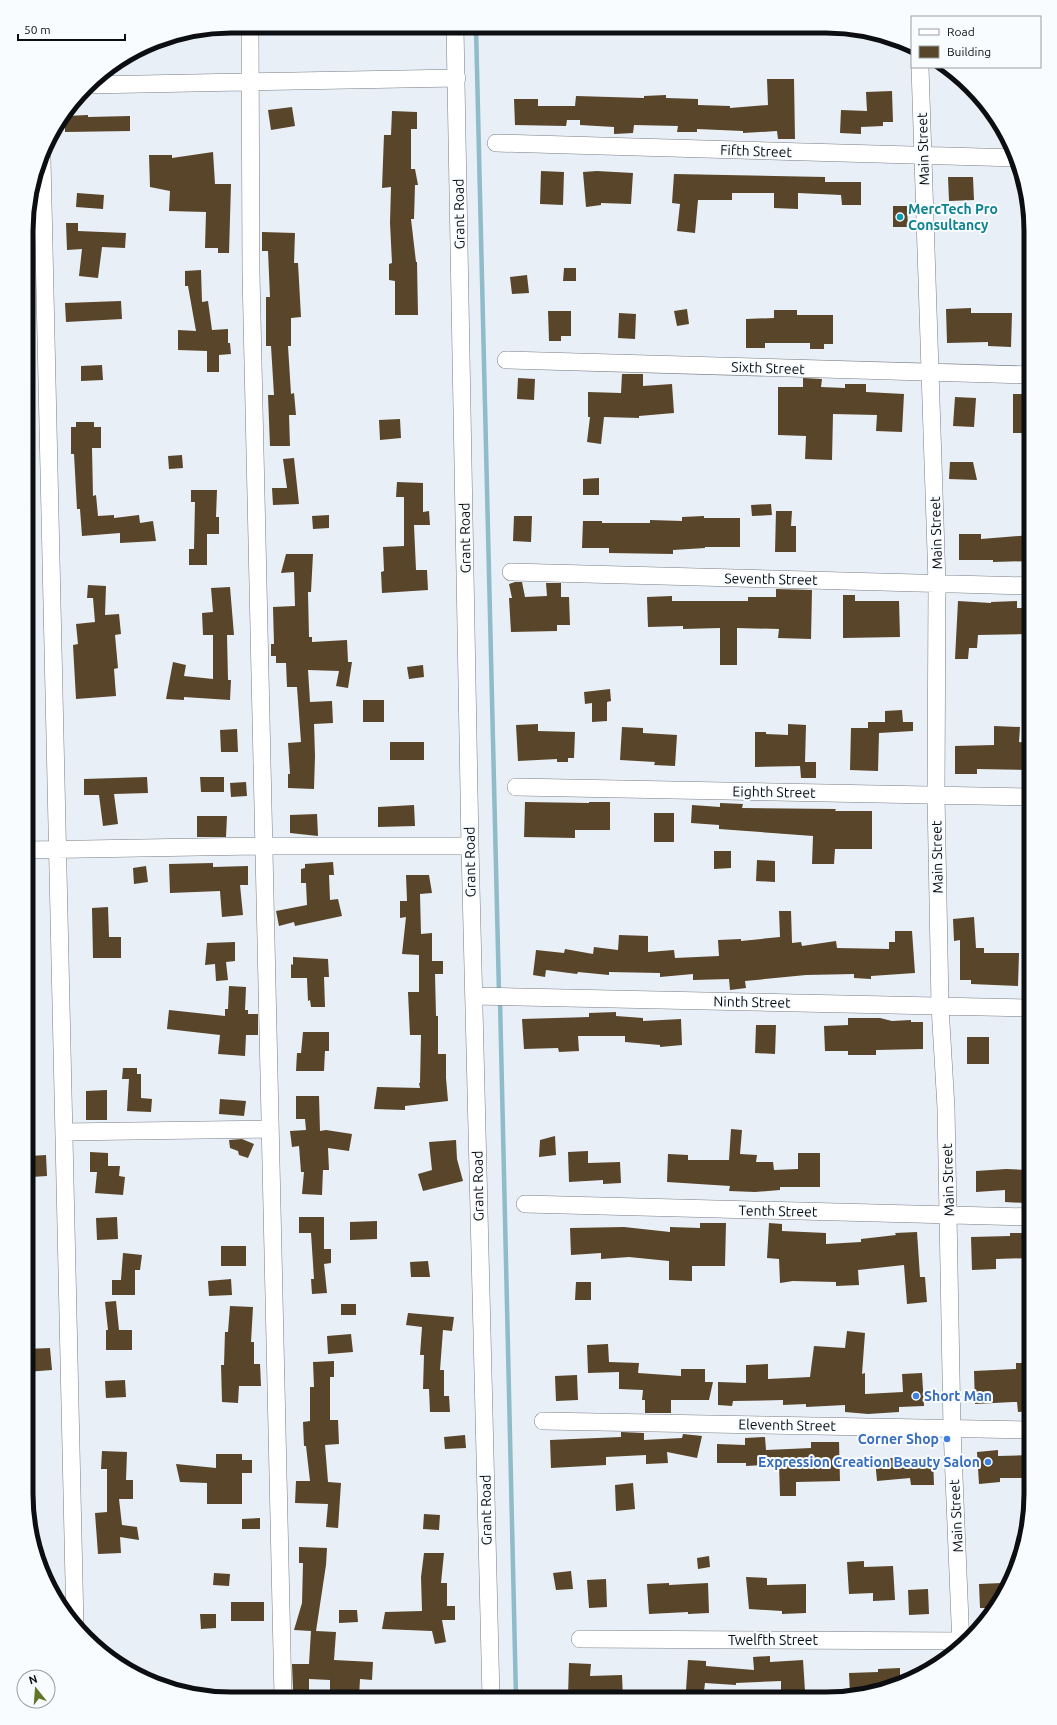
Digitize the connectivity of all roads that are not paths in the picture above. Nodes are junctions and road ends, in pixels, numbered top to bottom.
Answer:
1 (250, 33) edge
2 (455, 33) edge
3 (920, 68) edge
4 (457, 78) junction
5 (251, 82) junction
6 (98, 85) edge
7 (496, 143) dead end
8 (924, 156) junction
9 (1010, 158) edge
10 (42, 173) edge
11 (506, 360) dead end
12 (931, 372) junction
13 (1024, 375) edge
14 (511, 572) dead end
15 (937, 583) junction
16 (1024, 586) edge
17 (516, 787) dead end
18 (936, 795) junction
19 (1024, 797) edge
20 (263, 846) junction
21 (470, 846) junction
22 (33, 850) edge
23 (57, 850) junction
24 (474, 996) junction
25 (940, 1006) junction
26 (1024, 1008) edge
27 (270, 1129) junction
28 (64, 1132) junction
29 (524, 1204) dead end
30 (949, 1215) junction
31 (1024, 1217) edge
32 (543, 1421) dead end
33 (952, 1428) junction
34 (1024, 1430) edge
35 (75, 1615) edge
36 (963, 1637) edge
37 (580, 1639) dead end
38 (956, 1643) edge
39 (283, 1692) edge
40 (491, 1692) edge

1 - 5 street
2 - 4 street, Grant Road
3 - 8 street, Main Street
4 - 5 street
4 - 21 street, Grant Road
5 - 6 street
5 - 20 street
7 - 8 street, Fifth Street
8 - 9 street, Fifth Street
8 - 12 street, Main Street
10 - 23 street
11 - 12 street, Sixth Street
12 - 13 street, Sixth Street
12 - 15 street, Main Street
14 - 15 street, Seventh Street
15 - 16 street, Seventh Street
15 - 18 street, Main Street
17 - 18 street, Eighth Street
18 - 19 street, Eighth Street
18 - 25 street, Main Street
20 - 21 street
20 - 23 street
20 - 27 street
21 - 24 street, Grant Road
22 - 23 street
23 - 28 street
24 - 25 street, Ninth Street
24 - 40 street, Grant Road
25 - 26 street, Ninth Street
25 - 30 street, Main Street
27 - 28 street
27 - 39 street
28 - 35 street
29 - 30 street, Tenth Street
30 - 31 street, Tenth Street
30 - 33 street, Main Street
32 - 33 street, Eleventh Street
33 - 34 street, Eleventh Street
33 - 36 street, Main Street
37 - 38 street, Twelfth Street

